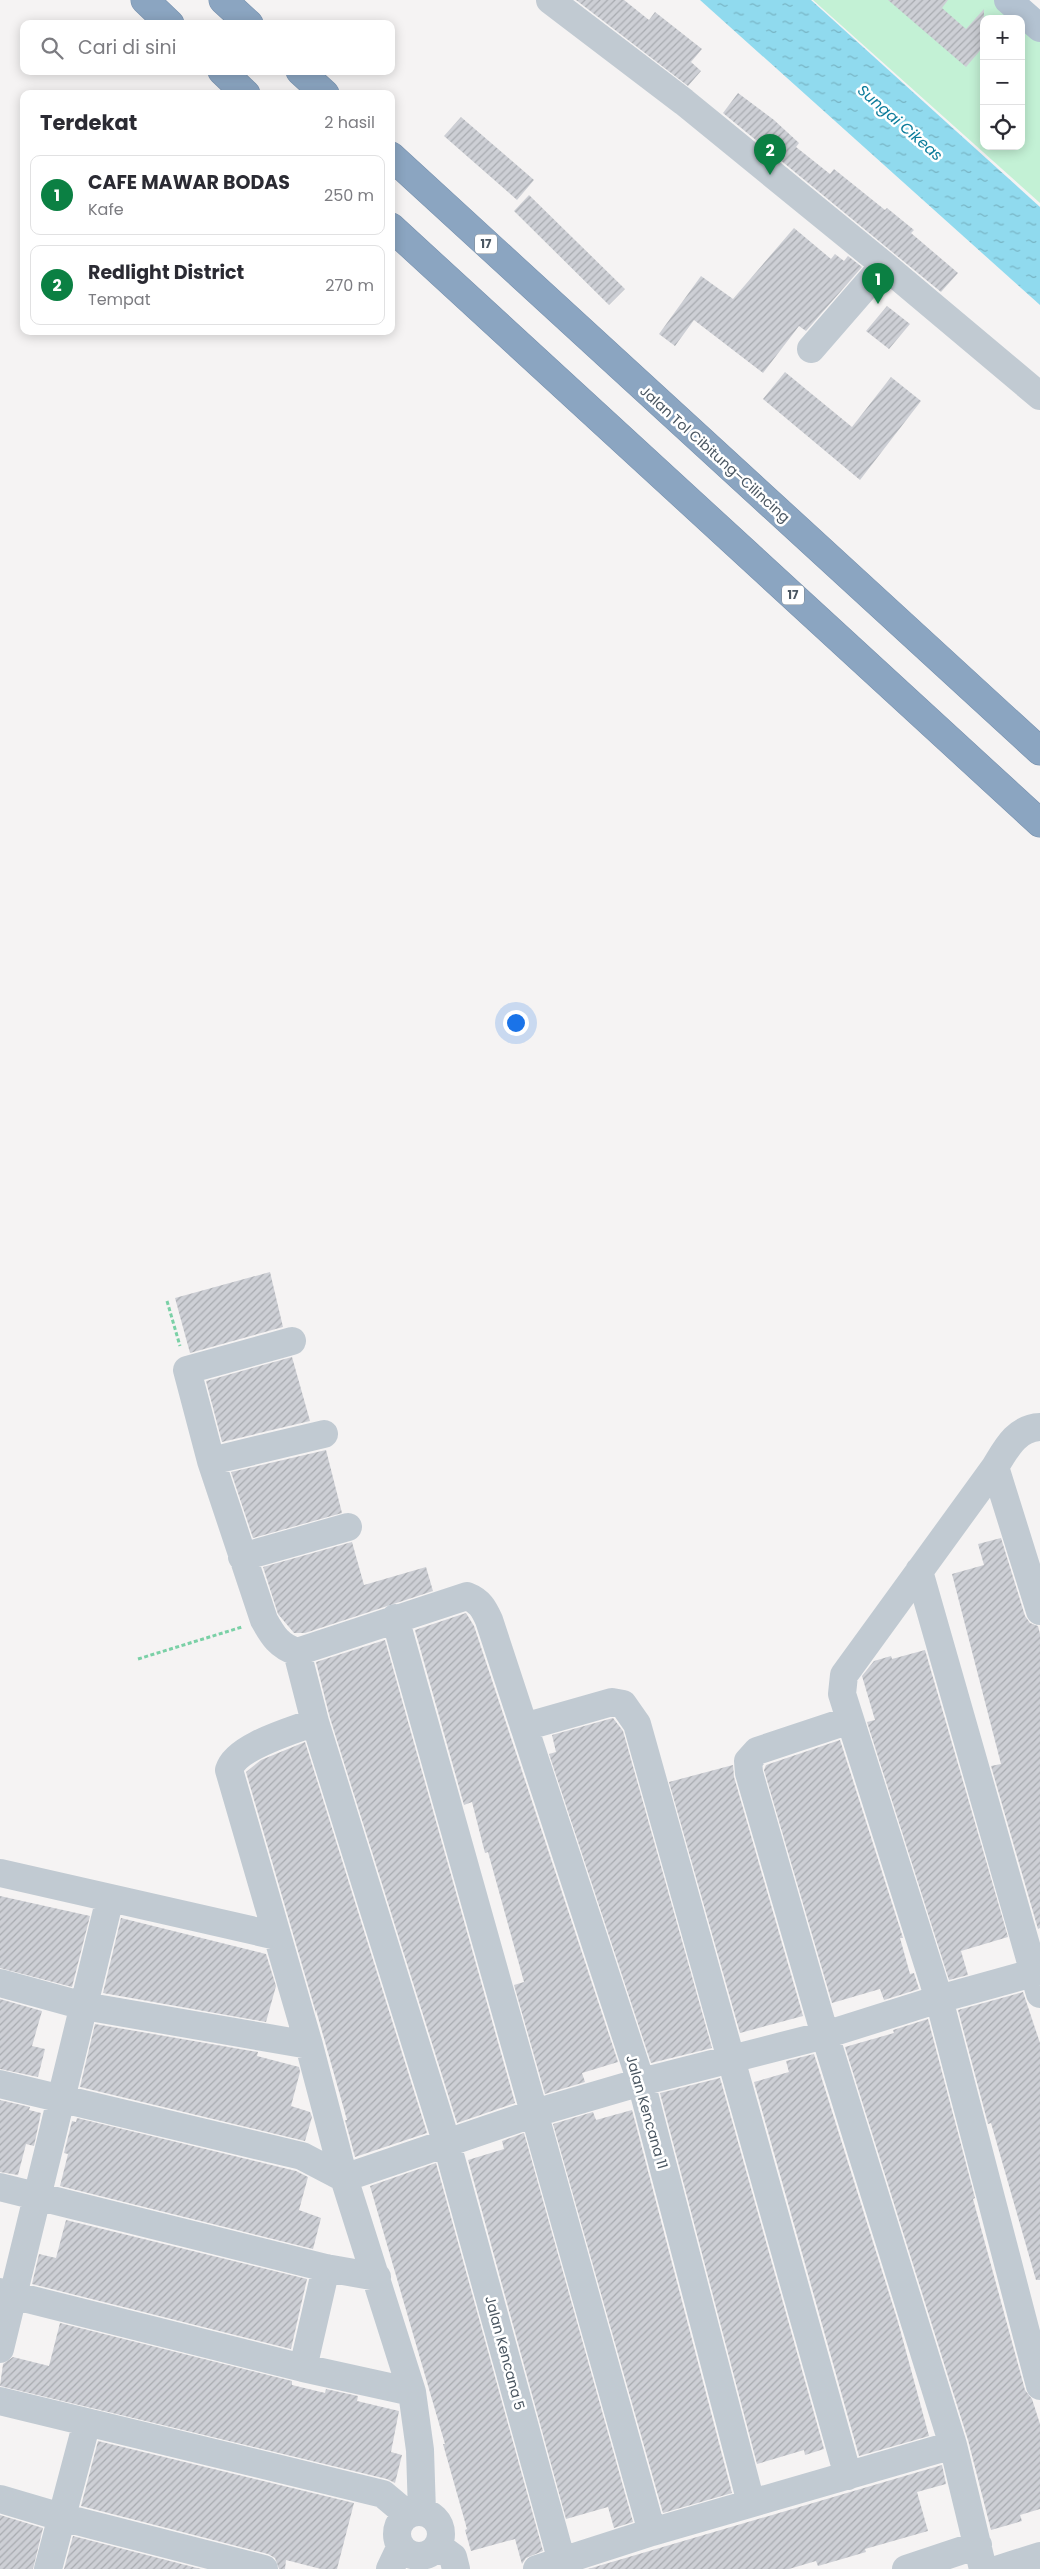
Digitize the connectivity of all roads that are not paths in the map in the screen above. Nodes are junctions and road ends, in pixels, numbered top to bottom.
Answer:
1 (144, 0) edge
2 (223, 0) edge
3 (550, 0) edge
4 (1008, 0) edge
5 (166, 20) edge
6 (245, 20) edge
7 (1040, 28) edge
8 (226, 75) edge
9 (304, 75) edge
10 (242, 90) edge
11 (321, 90) edge
12 (395, 160) edge
13 (395, 231) edge
14 (884, 265) junction
15 (811, 349) dead end
16 (1040, 396) edge
17 (1040, 752) edge
18 (1040, 823) edge
19 (292, 1341) dead end
20 (1040, 1427) edge
21 (324, 1434) dead end
22 (211, 1461) junction
23 (995, 1467) junction
24 (348, 1527) dead end
25 (242, 1557) junction
26 (919, 1571) junction
27 (1040, 1611) edge
28 (395, 1618) junction
29 (297, 1652) junction
30 (850, 1720) junction
31 (315, 1722) junction
32 (524, 1727) junction
33 (0, 1873) edge
34 (110, 1898) junction
35 (277, 1936) junction
36 (1038, 1979) edge
37 (0, 1984) edge
38 (939, 1999) junction
39 (84, 2006) junction
40 (825, 2035) junction
41 (309, 2045) junction
42 (732, 2059) junction
43 (641, 2082) junction
44 (0, 2084) edge
45 (61, 2099) junction
46 (535, 2112) junction
47 (447, 2144) junction
48 (344, 2178) junction
49 (0, 2187) edge
50 (38, 2196) junction
51 (326, 2268) junction
52 (377, 2277) junction
53 (7, 2294) edge
54 (0, 2348) edge
55 (303, 2368) junction
56 (1040, 2386) edge
57 (412, 2392) junction
58 (0, 2401) edge
59 (87, 2422) junction
60 (953, 2446) junction
61 (848, 2476) junction
62 (0, 2498) edge
63 (751, 2504) junction
64 (415, 2513) junction
65 (61, 2517) junction
66 (652, 2532) junction
67 (438, 2546) junction
68 (1040, 2556) edge
69 (980, 2557) edge
70 (395, 2559) edge
71 (550, 2565) edge
72 (48, 2569) edge
73 (264, 2569) edge
74 (456, 2569) edge
75 (906, 2569) edge
76 (999, 2569) edge

1 - 5 highway
2 - 6 highway
3 - 14 street
4 - 7 main road
8 - 10 highway
9 - 11 highway
12 - 17 highway, Jalan Tol Cibitung–Cilincing / 17
13 - 18 highway, 17
14 - 15 street
14 - 16 street
19 - 22 street
20 - 23 street
21 - 22 street
22 - 25 street
23 - 26 street
23 - 27 street
24 - 25 street
25 - 29 street
26 - 30 street
26 - 36 street
28 - 29 street, Jalan Kencana 11
28 - 32 street, Jalan Kencana 11
28 - 46 street
29 - 31 street, Jalan Kencana 5
30 - 38 street
30 - 40 street
31 - 35 street
31 - 47 street, Jalan Kencana 5
32 - 42 street
32 - 43 street, Jalan Kencana 11
33 - 34 street
34 - 35 street
34 - 39 street
35 - 41 street
36 - 38 street
37 - 39 street
38 - 40 street
38 - 56 street
39 - 41 street
39 - 45 street
40 - 42 street
40 - 60 street
41 - 48 street
42 - 43 street
42 - 61 street
43 - 46 street
43 - 63 street, Jalan Kencana 11
44 - 45 street
45 - 48 street
45 - 50 street
46 - 47 street
46 - 66 street
47 - 48 street
47 - 71 street, Jalan Kencana 5
48 - 52 street
49 - 50 street
50 - 51 street
50 - 53 street
51 - 52 street
51 - 55 street
52 - 57 street
53 - 54 street
53 - 55 street
55 - 57 street
57 - 64 street
58 - 59 street
59 - 64 street
59 - 65 street
60 - 61 street
60 - 69 street
61 - 63 street
62 - 65 street
63 - 66 street
64 - 67 street
64 - 70 street
65 - 72 street
65 - 73 street
66 - 71 street
67 - 70 street
67 - 74 street
68 - 76 street
69 - 75 street

